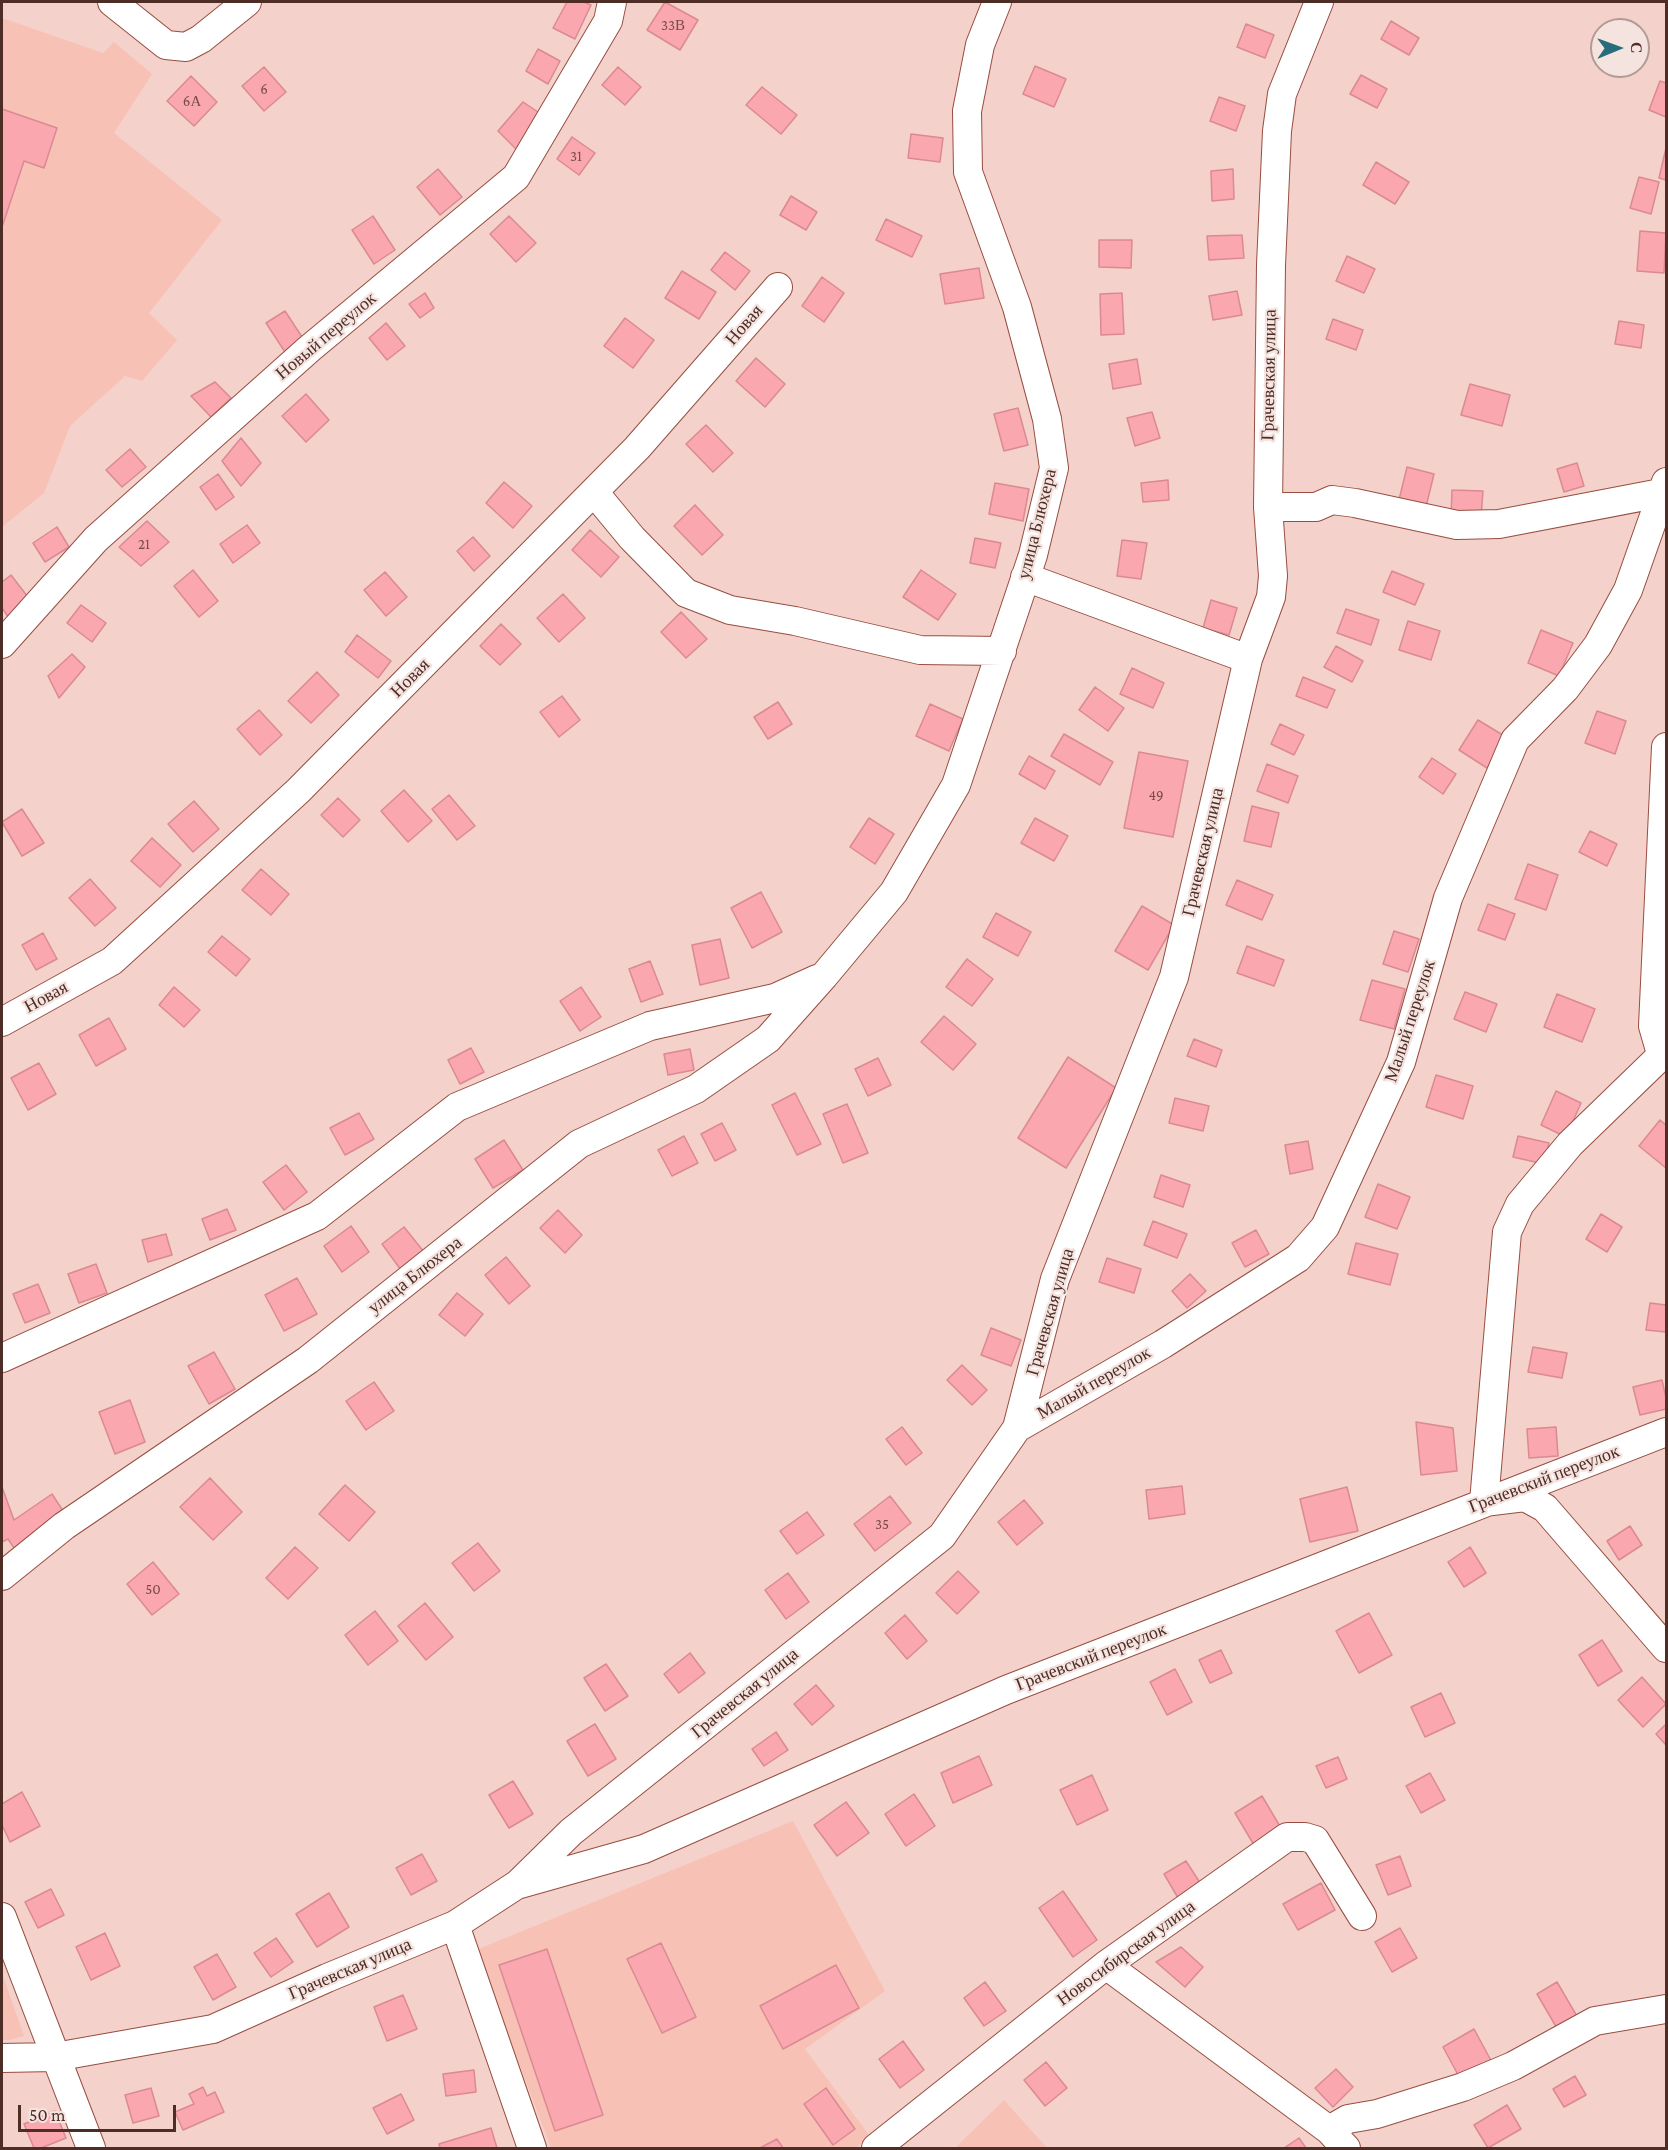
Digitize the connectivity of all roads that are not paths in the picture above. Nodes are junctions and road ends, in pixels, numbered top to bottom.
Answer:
1 (112, 2) edge
2 (247, 2) edge
3 (612, 2) edge
4 (997, 2) edge
5 (1319, 2) edge
6 (778, 287) dead end
7 (1665, 489) edge
8 (594, 492) junction
9 (1268, 507) junction
10 (1025, 577) junction
11 (2, 644) edge
12 (1002, 651) junction
13 (1248, 659) junction
14 (1666, 747) edge
15 (824, 976) junction
16 (2, 1022) edge
17 (1664, 1054) edge
18 (2, 1358) edge
19 (1017, 1428) junction
20 (1666, 1432) edge
21 (1485, 1502) junction
22 (2, 1576) edge
23 (1666, 1648) edge
24 (518, 1884) junction
25 (1362, 1916) dead end
26 (2, 1917) edge
27 (455, 1925) junction
28 (1106, 1965) junction
29 (1666, 2009) edge
30 (55, 2057) junction
31 (2, 2058) edge
32 (1338, 2139) edge
33 (91, 2148) edge
34 (532, 2148) edge
35 (876, 2148) edge

1 - 2 street
3 - 11 street, Новый переулок
4 - 10 street, улица Блюхера
5 - 9 street, Грачевская улица
6 - 8 street, Новая
7 - 9 street
7 - 19 street, Малый переулок
8 - 12 street
8 - 16 street, Новая
9 - 13 street, Грачевская улица
10 - 12 street, улица Блюхера
10 - 13 street
12 - 15 street, улица Блюхера
13 - 19 street, Грачевская улица
14 - 17 street
15 - 18 street, улица Блюхера
15 - 22 street, улица Блюхера
17 - 21 street
19 - 24 street, Грачевская улица
20 - 21 street, Грачевский переулок
21 - 23 street
21 - 24 street, Грачевский переулок
24 - 27 street, Грачевская улица
25 - 28 street, Новосибирская улица
26 - 30 street
27 - 30 street, Грачевская улица
27 - 34 street
28 - 32 street
28 - 35 street, Новосибирская улица
29 - 32 street
30 - 31 street, Грачевская улица
30 - 33 street

